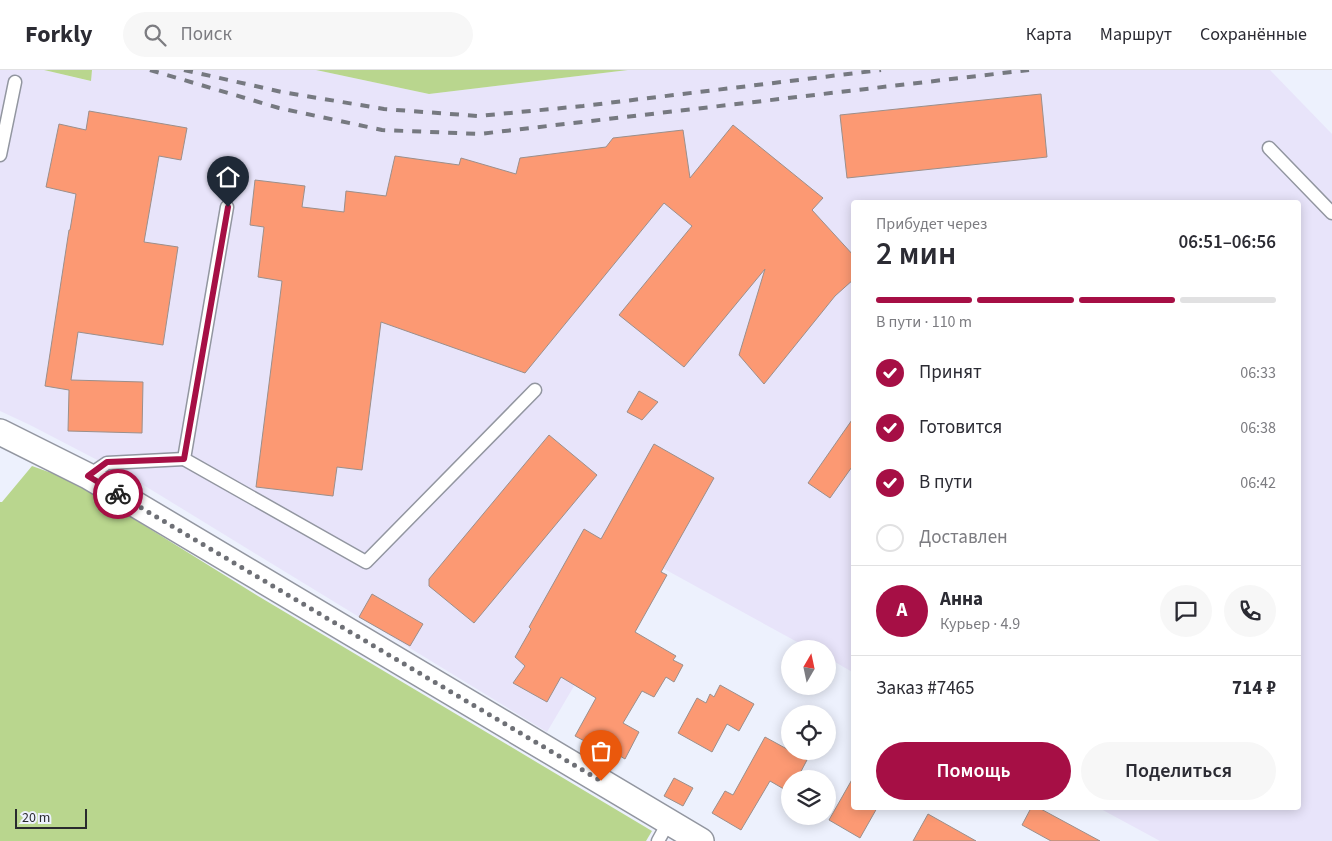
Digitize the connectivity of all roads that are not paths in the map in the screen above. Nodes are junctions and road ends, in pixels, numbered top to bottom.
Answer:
1 (16, 82) dead end
2 (1269, 148) dead end
3 (0, 156) edge
4 (228, 207) dead end
5 (1332, 214) edge
6 (535, 390) dead end
7 (0, 432) edge
8 (184, 459) junction
9 (88, 476) junction
10 (664, 831) edge
11 (701, 841) edge

1 - 3 lane
2 - 5 lane
4 - 8 lane
6 - 8 lane
7 - 9 street
8 - 9 lane
9 - 10 street
10 - 11 street

